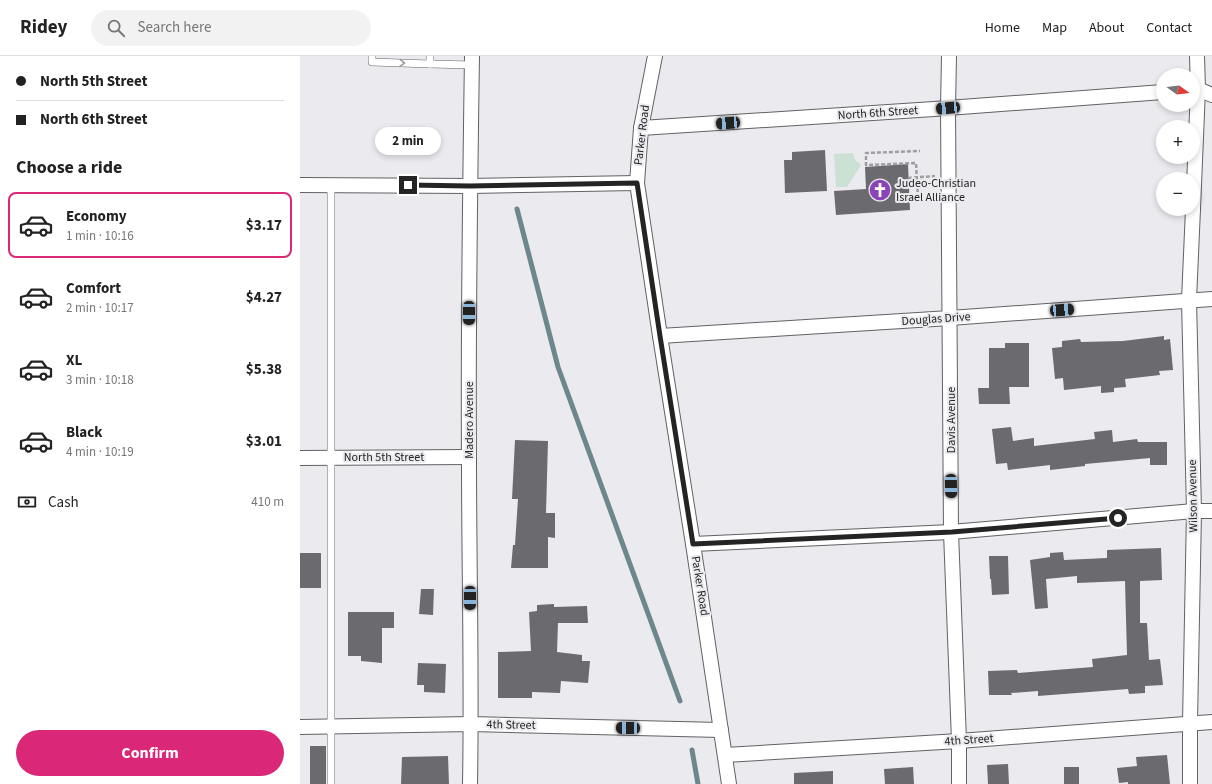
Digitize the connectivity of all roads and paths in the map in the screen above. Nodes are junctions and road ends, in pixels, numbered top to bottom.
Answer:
1 (372, 56) edge
2 (430, 56) edge
3 (656, 56) edge
4 (949, 56) edge
5 (1197, 56) edge
6 (472, 61) edge
7 (430, 64) junction
8 (1197, 68) edge
9 (1200, 91) edge
10 (1156, 93) edge
11 (1212, 95) edge
12 (948, 108) junction
13 (1195, 112) edge
14 (641, 128) junction
15 (920, 151) dead end
16 (1194, 172) edge
17 (937, 176) dead end
18 (916, 177) junction
19 (908, 178) dead end
20 (637, 183) junction
21 (300, 185) edge
22 (331, 185) junction
23 (470, 186) junction
24 (912, 198) dead end
25 (1193, 216) edge
26 (1212, 299) edge
27 (1189, 300) junction
28 (950, 318) junction
29 (660, 336) junction
30 (331, 457) junction
31 (469, 457) junction
32 (300, 458) edge
33 (1194, 511) junction
34 (1212, 511) edge
35 (952, 532) junction
36 (693, 544) junction
37 (1212, 722) edge
38 (1190, 723) junction
39 (472, 724) junction
40 (300, 727) edge
41 (332, 727) junction
42 (721, 730) junction
43 (959, 741) junction
44 (725, 756) junction
45 (331, 784) edge
46 (470, 784) edge
47 (729, 784) edge
48 (959, 784) edge
49 (1190, 784) edge

1 -> 7 lane
2 - 7 lane
3 - 14 street, Parker Road
4 - 12 street, Davis Avenue
5 - 8 street, Wilson Avenue
6 - 7 lane
6 - 23 street, Madero Avenue
9 - 11 street
10 - 12 street, North 6th Street
12 - 14 street, North 6th Street
12 - 28 street, Davis Avenue
13 - 16 street, Wilson Avenue
14 - 20 street, Parker Road
15 - 18 path
17 - 18 path
18 - 19 path
18 - 24 path
20 - 23 street
20 - 29 street, Parker Road
21 - 22 street
22 - 23 street
22 - 30 lane
23 - 31 street, Madero Avenue
25 - 27 street, Wilson Avenue
26 - 27 street, Douglas Drive
27 - 28 street, Douglas Drive
27 - 33 street, Wilson Avenue
28 - 29 street, Douglas Drive
28 - 35 street, Davis Avenue
29 - 36 street, Parker Road
30 - 31 street, North 5th Street
30 - 32 street, North 5th Street
30 - 41 lane
31 - 39 street, Madero Avenue
33 - 34 street
33 - 35 street
33 - 38 street, Wilson Avenue
35 - 36 street
35 - 43 street, Davis Avenue
36 - 42 street, Parker Road
37 - 38 street, 4th Street
38 - 43 street, 4th Street
38 - 49 street, Wilson Avenue
39 - 41 street, 4th Street
39 - 42 street, 4th Street
39 - 46 street, Madero Avenue
40 - 41 street, 4th Street
41 - 45 lane
42 - 44 street, Parker Road
43 - 44 street, 4th Street
43 - 48 street, Davis Avenue
44 - 47 street, Parker Road

